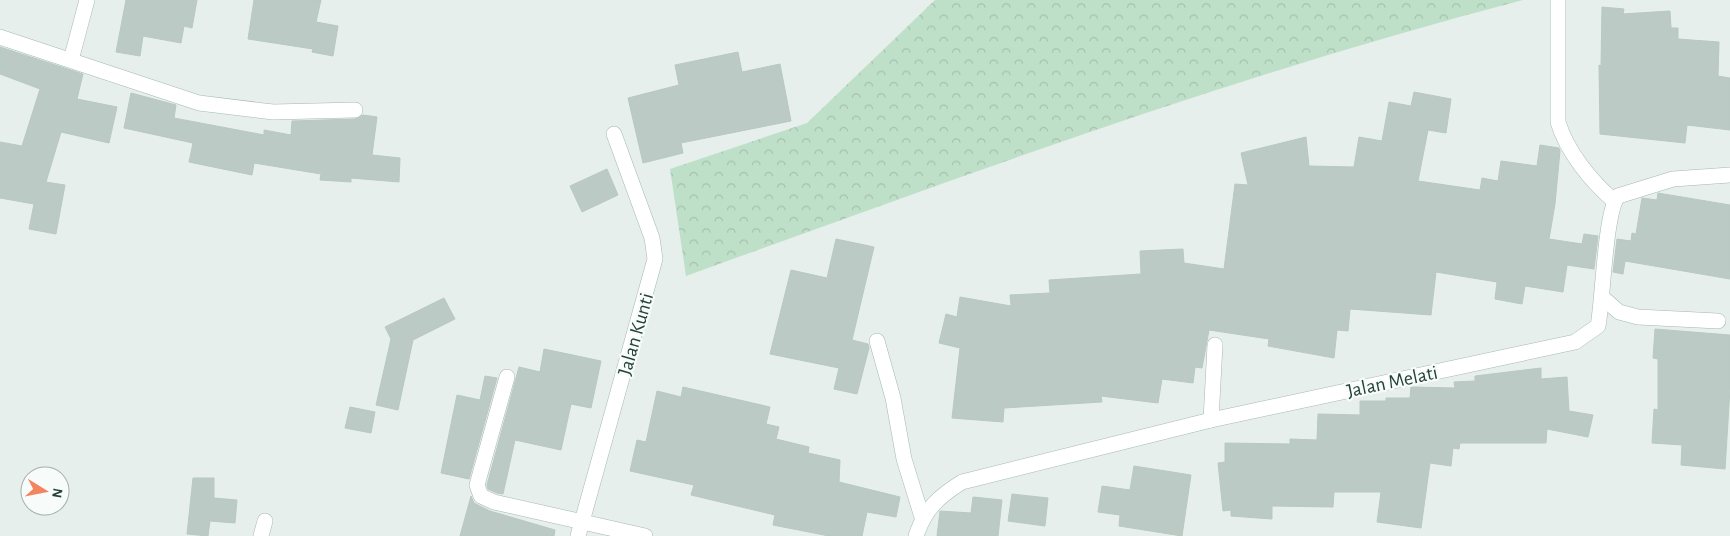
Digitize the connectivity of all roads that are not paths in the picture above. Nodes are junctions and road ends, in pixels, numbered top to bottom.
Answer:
1 (87, 0) edge
2 (1558, 0) edge
3 (0, 37) edge
4 (71, 60) junction
5 (355, 110) dead end
6 (614, 134) dead end
7 (1730, 175) edge
8 (1614, 201) junction
9 (1602, 297) junction
10 (1718, 322) dead end
11 (878, 341) dead end
12 (1216, 345) dead end
13 (507, 377) dead end
14 (1211, 420) junction
15 (922, 517) junction
16 (580, 529) edge
17 (645, 536) edge
18 (916, 536) edge

1 - 4 street
2 - 8 street
3 - 4 street
4 - 5 street
6 - 16 street, Jalan Kunti
7 - 8 street
8 - 9 street, Jalan Melati
9 - 10 street
9 - 14 street, Jalan Melati
11 - 15 street
12 - 14 street
13 - 16 street
14 - 15 street, Jalan Melati
15 - 18 street
16 - 17 street

